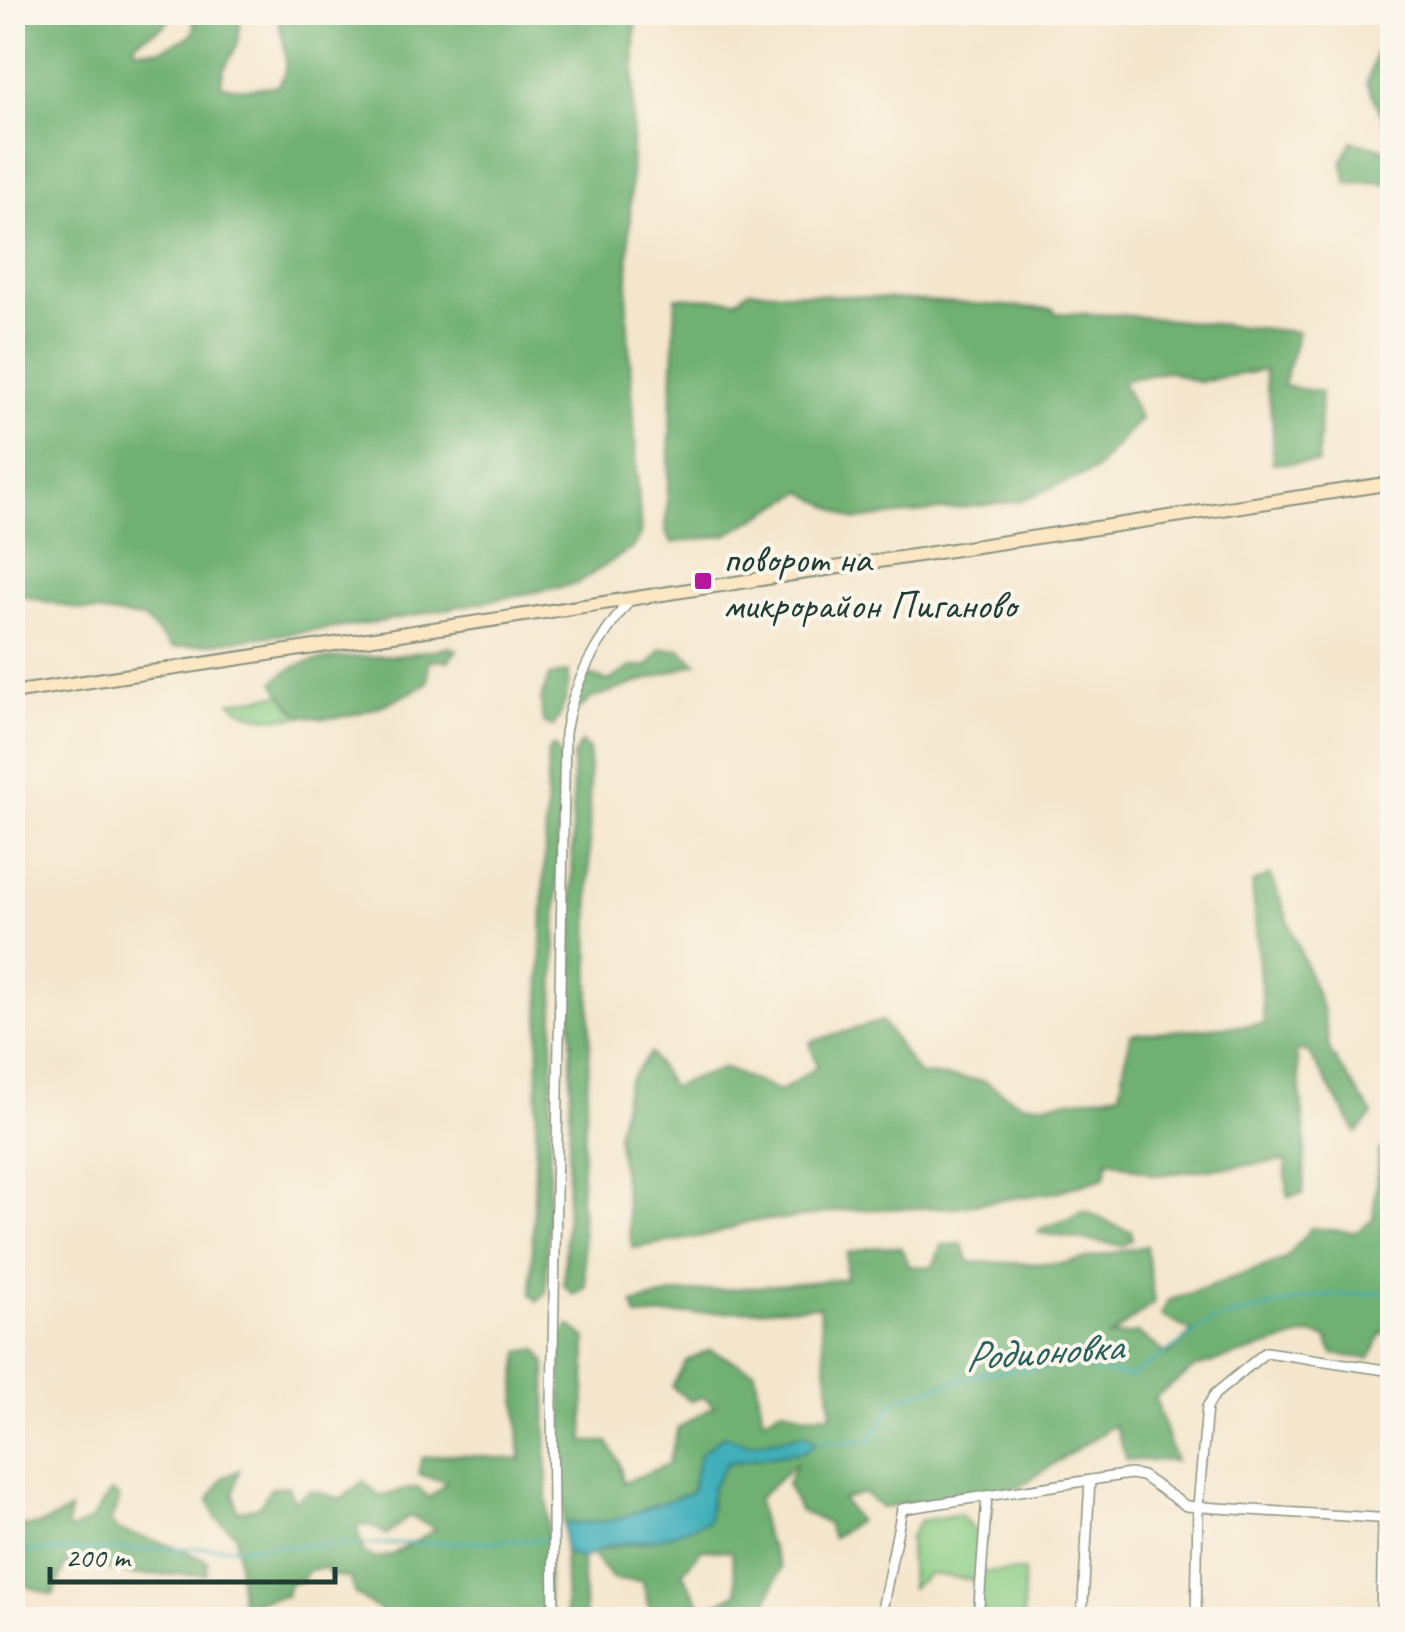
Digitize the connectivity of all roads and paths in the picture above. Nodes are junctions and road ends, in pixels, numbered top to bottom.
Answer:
1 (1392, 483) edge
2 (630, 600) junction
3 (12, 693) edge
4 (1392, 1371) edge
5 (1090, 1480) junction
6 (987, 1496) junction
7 (1392, 1504) edge
8 (1198, 1506) junction
9 (1388, 1519) edge
10 (554, 1620) edge
11 (880, 1620) edge
12 (978, 1620) edge
13 (1082, 1620) edge
14 (1196, 1620) edge
15 (1381, 1620) edge

1 - 2 street
2 - 3 street
2 - 10 street
4 - 8 street
5 - 6 street
5 - 8 street
5 - 13 street
6 - 11 street
6 - 12 street
7 - 9 street
8 - 9 street
8 - 14 street
9 - 15 street

